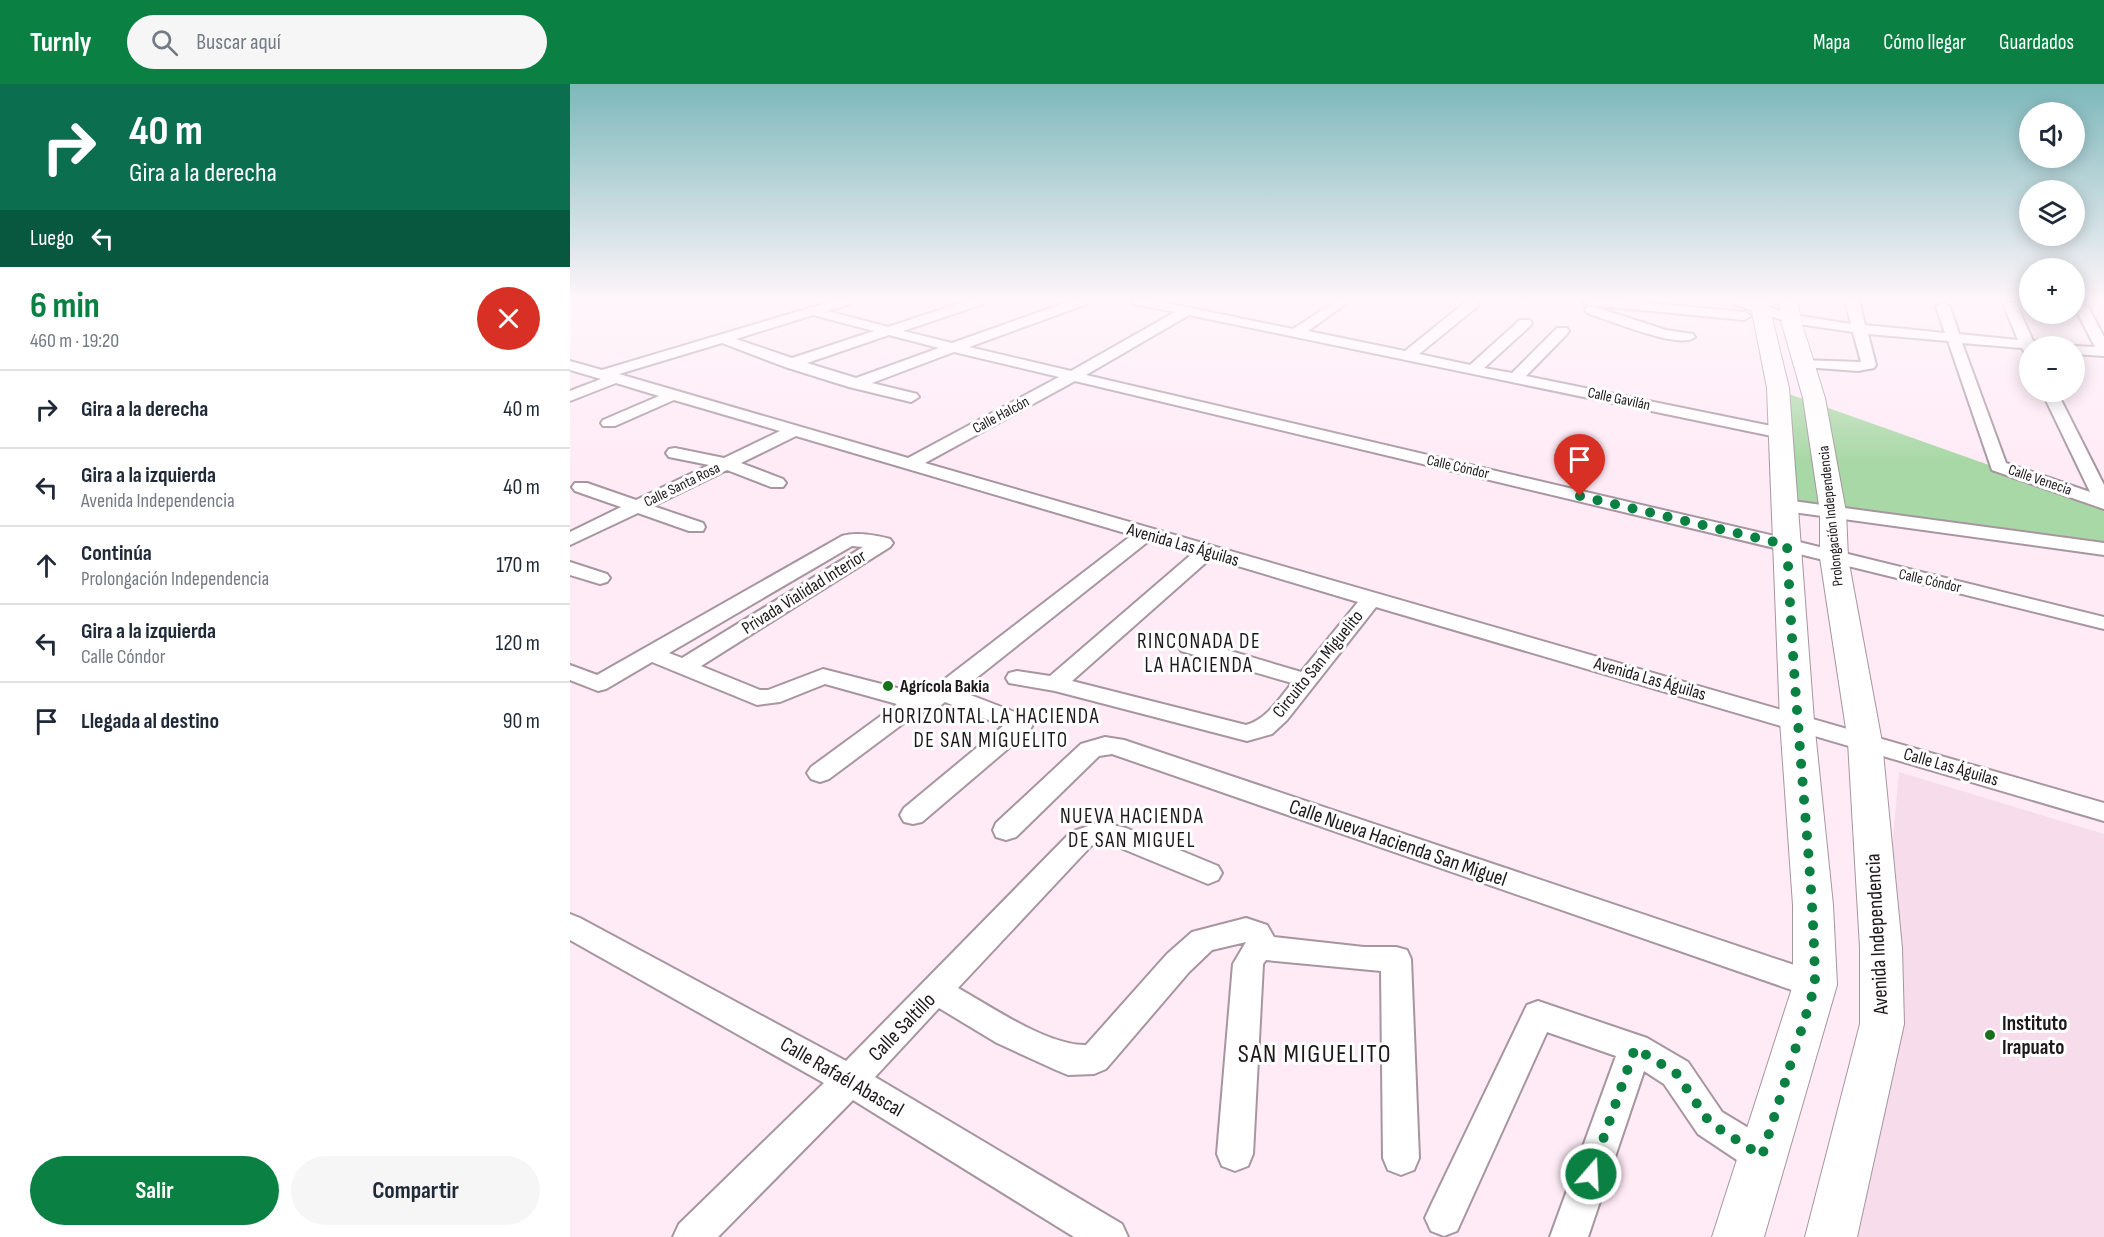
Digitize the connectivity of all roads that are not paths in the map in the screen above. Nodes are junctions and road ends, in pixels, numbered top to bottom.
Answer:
1 (672, 355) edge
2 (766, 355) edge
3 (818, 355) edge
4 (930, 355) edge
5 (983, 355) edge
6 (1109, 355) edge
7 (1402, 355) edge
8 (1489, 355) edge
9 (1539, 355) edge
10 (1767, 355) edge
11 (1802, 355) edge
12 (1866, 355) edge
13 (1959, 355) edge
14 (1408, 356) joint
15 (1804, 363) junction
16 (790, 364) junction
17 (571, 366) edge
18 (1473, 369) junction
19 (610, 376) junction
20 (1072, 376) junction
21 (1516, 378) junction
22 (854, 384) junction
23 (570, 396) edge
24 (671, 396) junction
25 (911, 397) dead end
26 (2055, 402) edge
27 (609, 423) dead end
28 (794, 431) junction
29 (1781, 432) junction
30 (675, 453) dead end
31 (727, 464) junction
32 (909, 464) junction
33 (777, 483) dead end
34 (580, 487) dead end
35 (2104, 503) edge
36 (1785, 506) junction
37 (637, 507) junction
38 (1833, 512) junction
39 (696, 527) dead end
40 (1146, 534) junction
41 (570, 539) edge
42 (1787, 545) junction
43 (2104, 549) edge
44 (1206, 552) junction
45 (1834, 558) junction
46 (570, 568) edge
47 (600, 578) dead end
48 (1370, 600) junction
49 (2104, 623) edge
50 (1189, 646) dead end
51 (650, 654) junction
52 (1850, 662) joint
53 (684, 667) junction
54 (570, 672) edge
55 (1017, 678) dead end
56 (1305, 680) junction
57 (1055, 684) junction
58 (943, 693) junction
59 (917, 701) junction
60 (1797, 721) junction
61 (1865, 742) junction
62 (820, 773) dead end
63 (2104, 812) edge
64 (913, 815) dead end
65 (1006, 830) dead end
66 (1208, 873) dead end
67 (570, 926) edge
68 (1257, 956) junction
69 (1815, 986) junction
70 (937, 991) junction
71 (1635, 1048) junction
72 (850, 1080) junction
73 (1235, 1154) dead end
74 (1762, 1156) junction
75 (1401, 1158) dead end
76 (1444, 1218) dead end
77 (692, 1237) edge
78 (1109, 1237) edge
79 (1569, 1237) edge
80 (1738, 1237) edge
81 (1831, 1237) edge

1 - 19 street
2 - 16 street
3 - 16 street
4 - 22 street
5 - 20 street, Calle Cóndor
6 - 20 street, Calle Halcón
7 - 14 street, Calle Gavilán
8 - 18 street
9 - 21 street
10 - 29 street
11 - 15 street, Prolongación Independencia
12 - 15 street
13 - 35 street, Calle Venecia
14 - 18 street, Calle Gavilán
15 - 38 street, Prolongación Independencia
16 - 22 street
17 - 19 street, Avenida Las Águilas
18 - 21 street, Calle Gavilán
19 - 23 street
19 - 24 street, Avenida Las Águilas
20 - 32 street, Calle Halcón
20 - 42 street, Calle Cóndor
21 - 29 street, Calle Gavilán
22 - 25 street
24 - 27 street
24 - 28 street, Avenida Las Águilas
26 - 35 street
28 - 31 street, Calle Santa Rosa
28 - 32 street, Avenida Las Águilas
29 - 36 street
30 - 31 street
31 - 33 street
31 - 37 street, Calle Santa Rosa
32 - 40 street, Avenida Las Águilas
34 - 37 street
36 - 38 street
36 - 42 street
37 - 39 street
37 - 41 street, Calle Santa Rosa
38 - 43 street
38 - 45 street, Prolongación Independencia
40 - 44 street, Avenida Las Águilas
40 - 58 street
42 - 45 street, Calle Cóndor
42 - 60 street
44 - 48 street, Avenida Las Águilas
44 - 57 street
45 - 49 street, Calle Cóndor
45 - 52 street, Prolongación Independencia
46 - 47 street
48 - 56 street, Circuito San Miguelito
48 - 60 street, Avenida Las Águilas
50 - 56 street
51 - 53 street
51 - 53 street, Privada Vialidad Interior
51 - 54 street, Privada Vialidad Interior
52 - 61 street, Avenida Independencia
53 - 59 street
55 - 57 street, Circuito San Miguelito
56 - 57 street, Circuito San Miguelito
58 - 59 street
58 - 64 street
59 - 62 street
60 - 61 street, Calle Las Águilas
60 - 69 street
61 - 63 street, Calle Las Águilas
61 - 81 street, Avenida Independencia
65 - 69 street, Calle Nueva Hacienda San Miguel
66 - 70 street, Calle Saltillo
67 - 72 street, Calle Rafaél Abascal
68 - 70 street
68 - 73 street
68 - 75 street
69 - 74 street
70 - 72 street, Calle Saltillo
71 - 74 street
71 - 76 street
71 - 79 street
72 - 77 street, Calle Saltillo
72 - 78 street, Calle Rafaél Abascal
74 - 80 street

